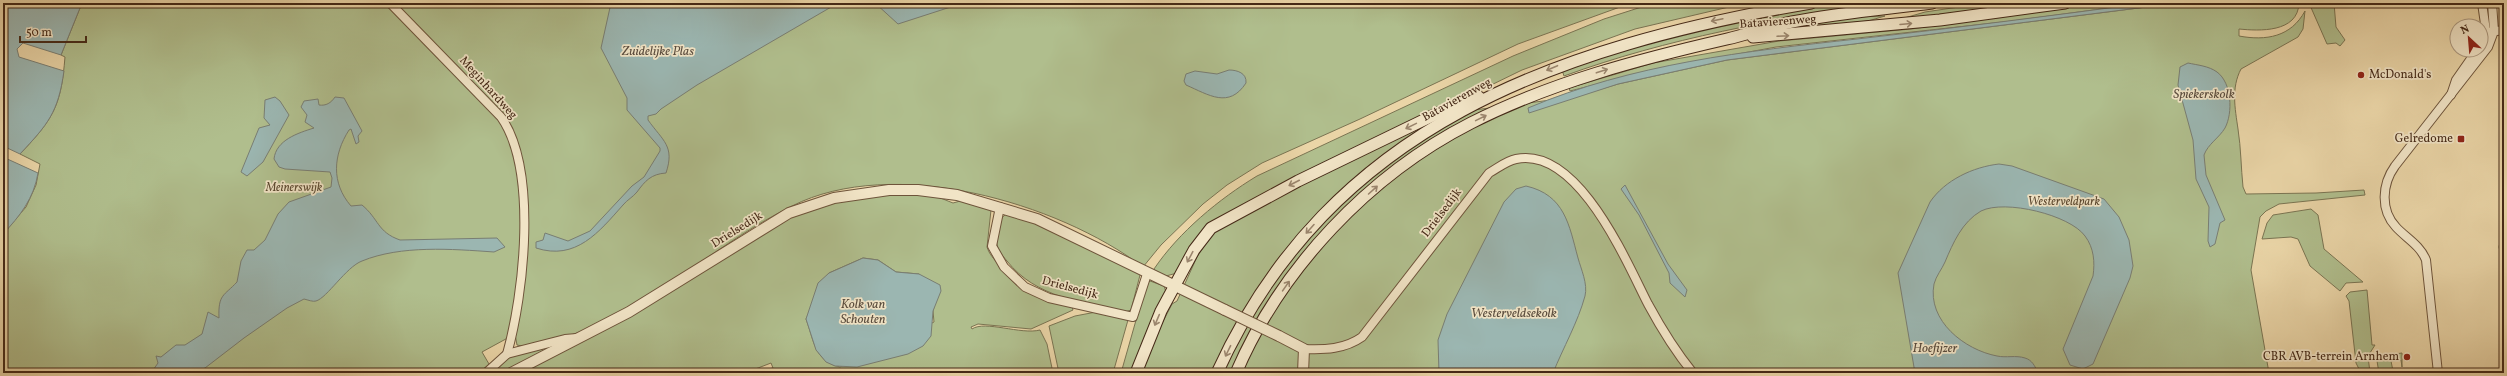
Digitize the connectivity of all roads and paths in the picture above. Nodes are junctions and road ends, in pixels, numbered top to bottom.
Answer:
1 (390, 3) edge
2 (1811, 3) edge
3 (1932, 3) edge
4 (2065, 3) edge
5 (2482, 3) edge
6 (2492, 3) edge
7 (2485, 18) edge
8 (2489, 20) edge
9 (2504, 30) edge
10 (2489, 32) edge
11 (1730, 38) junction
12 (2471, 58) edge
13 (2476, 58) edge
14 (1499, 92) junction
15 (2450, 98) junction
16 (1000, 207) junction
17 (1147, 274) junction
18 (1174, 285) junction
19 (580, 338) junction
20 (1304, 349) junction
21 (507, 354) junction
22 (486, 373) edge
23 (511, 373) edge
24 (1136, 373) edge
25 (1217, 373) edge
26 (1236, 373) edge
27 (1303, 373) edge
28 (1693, 373) edge
29 (2438, 373) edge

1 - 21 street, Meginhardweg
2 -> 14 main road, Batavierenweg
3 - 11 main road, Batavierenweg
11 -> 4 main road, Batavierenweg
5 - 7 street
6 - 8 street
9 - 10 street
26 -> 11 main road, Batavierenweg
12 - 15 street
13 - 15 street
14 -> 18 main road
14 -> 25 main road, Batavierenweg
15 - 29 street
16 - 17 street, Drielsedijk
16 - 17 street, Drielsedijk
16 - 19 street, Drielsedijk
17 - 18 street, Drielsedijk
18 - 20 street, Drielsedijk, bridge
18 -> 24 main road
19 - 21 street
19 - 23 street, Drielsedijk
20 - 27 street
20 - 28 street, Drielsedijk
21 - 22 street

